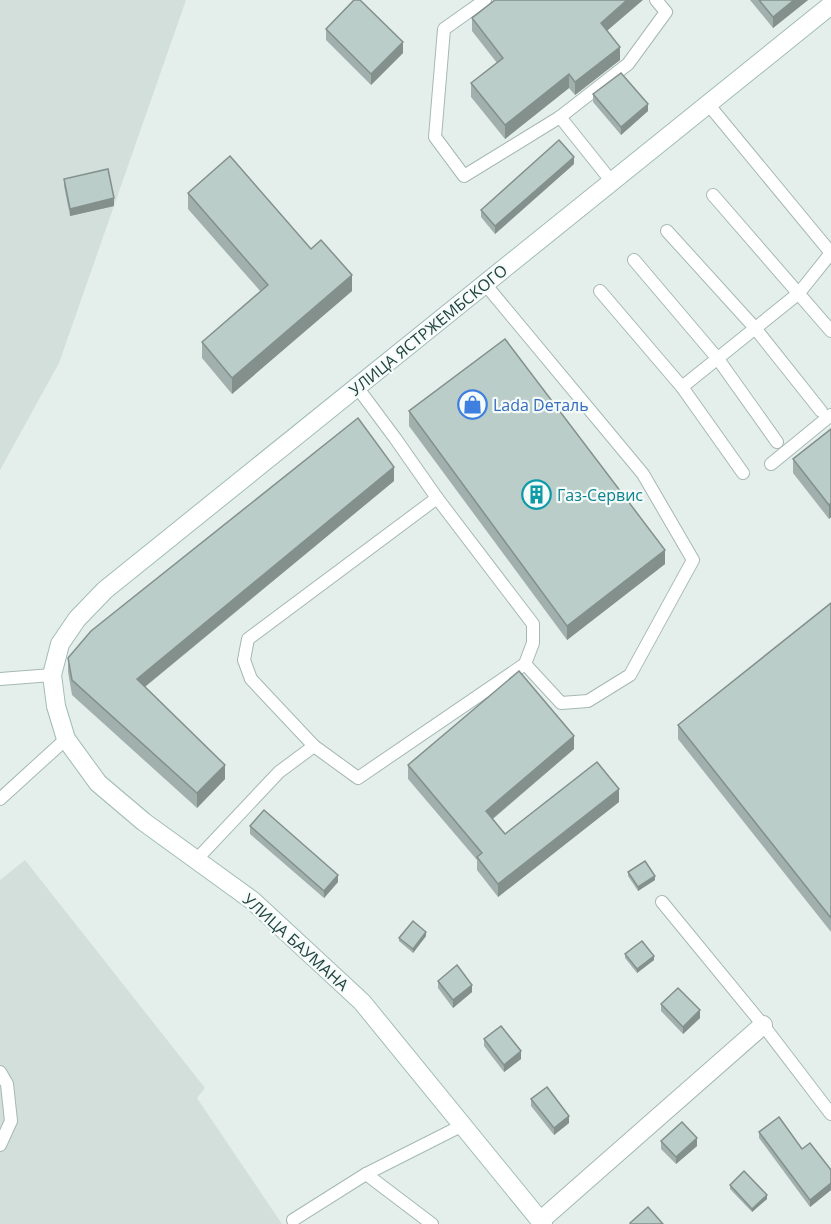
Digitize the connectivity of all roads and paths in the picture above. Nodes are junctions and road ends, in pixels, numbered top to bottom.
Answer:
1 (485, 0) edge
2 (656, 0) edge
3 (831, 4) edge
4 (708, 105) junction
5 (560, 117) junction
6 (612, 182) junction
7 (713, 195) dead end
8 (667, 231) dead end
9 (831, 253) edge
10 (634, 261) dead end
11 (485, 284) junction
12 (600, 291) dead end
13 (799, 293) junction
14 (755, 328) junction
15 (831, 331) edge
16 (718, 359) junction
17 (357, 387) junction
18 (682, 387) junction
19 (826, 413) edge
20 (777, 441) dead end
21 (771, 464) dead end
22 (743, 473) dead end
23 (437, 498) junction
24 (525, 664) junction
25 (52, 675) junction
26 (0, 679) edge
27 (66, 739) junction
28 (314, 746) junction
29 (0, 799) edge
30 (196, 860) junction
31 (662, 902) dead end
32 (763, 1025) junction
33 (0, 1072) edge
34 (831, 1113) edge
35 (463, 1125) junction
36 (0, 1145) edge
37 (366, 1174) junction
38 (293, 1220) dead end
39 (537, 1223) edge
40 (432, 1224) edge

1 - 5 lane
2 - 5 lane
3 - 4 main road, УЛИЦА ЯСТРЖЕМБСКОГО
4 - 6 main road, УЛИЦА ЯСТРЖЕМБСКОГО
4 - 9 lane
5 - 6 lane
6 - 11 main road, УЛИЦА ЯСТРЖЕМБСКОГО
7 - 13 lane
8 - 14 lane
9 - 13 lane
10 - 16 lane
11 - 17 main road, УЛИЦА ЯСТРЖЕМБСКОГО
11 - 24 lane
12 - 18 lane
13 - 14 lane
13 - 15 lane
14 - 16 lane
14 - 19 lane
16 - 18 lane
16 - 20 lane
17 - 23 lane
17 - 25 main road, УЛИЦА ЯСТРЖЕМБСКОГО
18 - 22 lane
19 - 21 lane
23 - 24 lane
23 - 28 lane
24 - 28 lane
25 - 26 lane
25 - 27 main road, УЛИЦА БАУМАНА
27 - 29 lane
27 - 30 main road, УЛИЦА БАУМАНА
28 - 30 lane
30 - 35 main road, УЛИЦА БАУМАНА
31 - 32 lane
32 - 34 lane
32 - 39 main road
33 - 36 lane
35 - 37 lane
35 - 39 main road, УЛИЦА БАУМАНА
37 - 38 lane
37 - 40 lane

